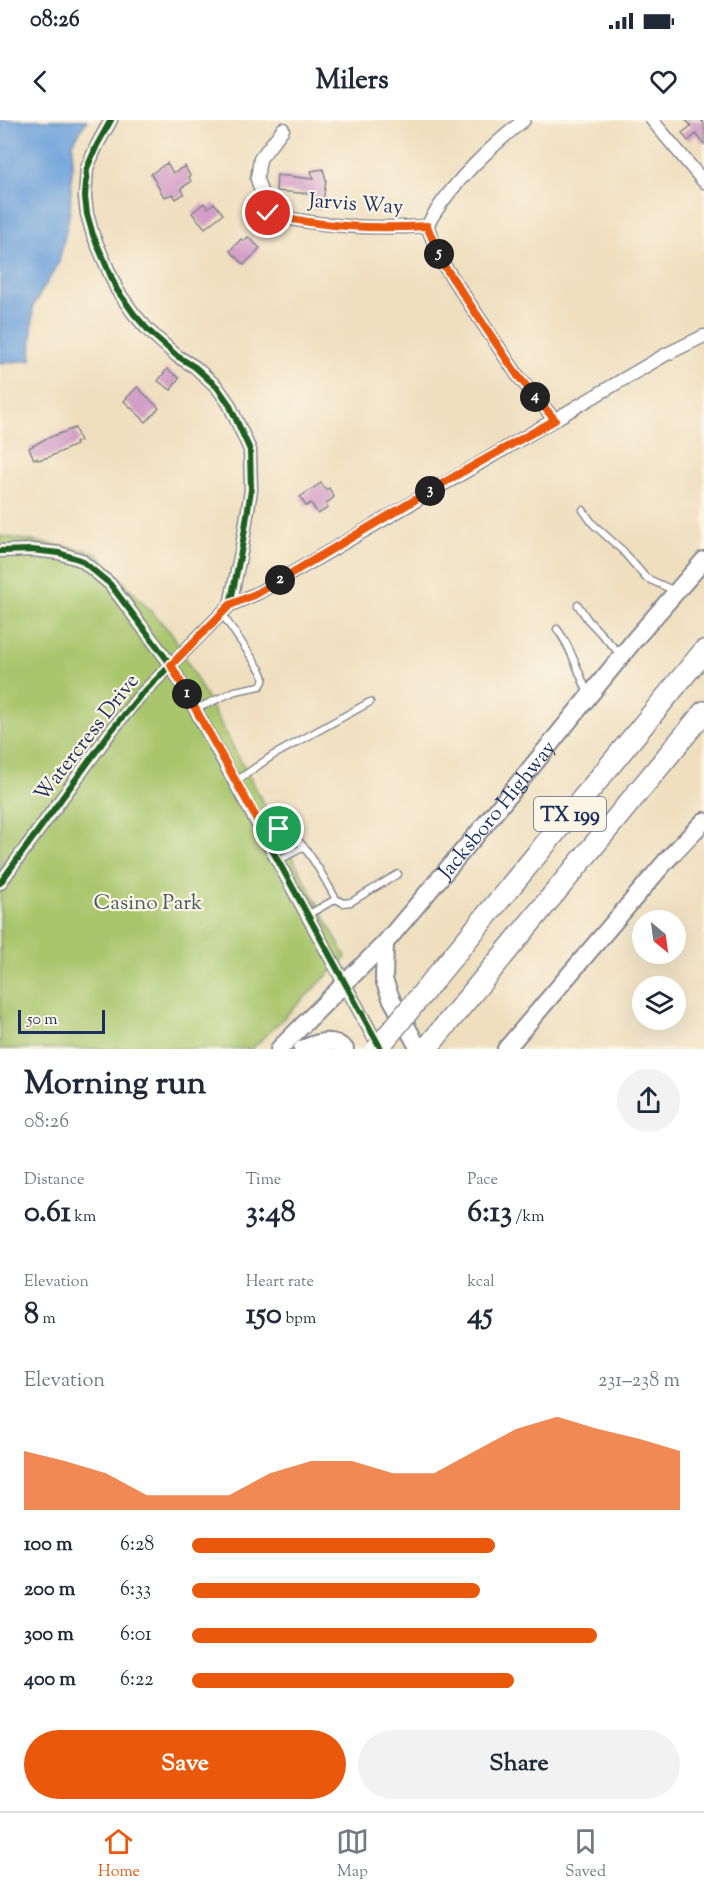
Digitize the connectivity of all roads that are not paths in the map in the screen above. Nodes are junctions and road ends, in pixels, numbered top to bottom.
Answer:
1 (111, 120) edge
2 (524, 120) edge
3 (652, 120) edge
4 (283, 129) dead end
5 (704, 182) edge
6 (427, 226) junction
7 (704, 336) edge
8 (555, 420) junction
9 (583, 510) dead end
10 (0, 551) edge
11 (704, 560) edge
12 (678, 592) junction
13 (578, 604) dead end
14 (226, 610) junction
15 (557, 629) dead end
16 (704, 651) edge
17 (622, 657) junction
18 (171, 665) junction
19 (589, 696) junction
20 (370, 702) dead end
21 (196, 709) junction
22 (704, 712) edge
23 (236, 781) junction
24 (704, 821) edge
25 (264, 832) junction
26 (304, 847) junction
27 (279, 860) junction
28 (398, 874) dead end
29 (0, 884) edge
30 (336, 899) junction
31 (309, 914) junction
32 (385, 943) junction
33 (344, 984) junction
34 (279, 1049) edge
35 (302, 1049) edge
36 (345, 1049) edge
37 (379, 1049) edge
38 (420, 1049) edge
39 (426, 1049) edge
40 (506, 1049) edge

1 - 14 street
2 - 6 street
3 - 5 street
4 - 6 street, Jarvis Way
6 - 8 street
7 - 8 street
8 - 14 street
9 - 12 lane
10 - 18 street
11 - 12 main road, Jacksboro Highway
12 - 17 main road, Jacksboro Highway
13 - 17 lane
14 - 18 street, Watercress Drive
14 - 21 lane
15 - 19 lane
16 - 37 highway, TX 199, bridge
17 - 19 main road, Jacksboro Highway
18 - 21 street
18 - 29 street, Watercress Drive
19 - 32 main road, Jacksboro Highway
20 - 23 lane
21 - 23 street
22 - 39 highway
23 - 25 street
24 - 40 main road
25 - 26 lane
25 - 27 street
26 - 27 lane
26 - 30 lane
27 - 31 street
28 - 30 lane
30 - 31 lane
31 - 33 street
32 - 33 main road, Jacksboro Highway
32 - 38 main road
33 - 34 main road, Jacksboro Highway
33 - 37 street
35 - 36 main road

